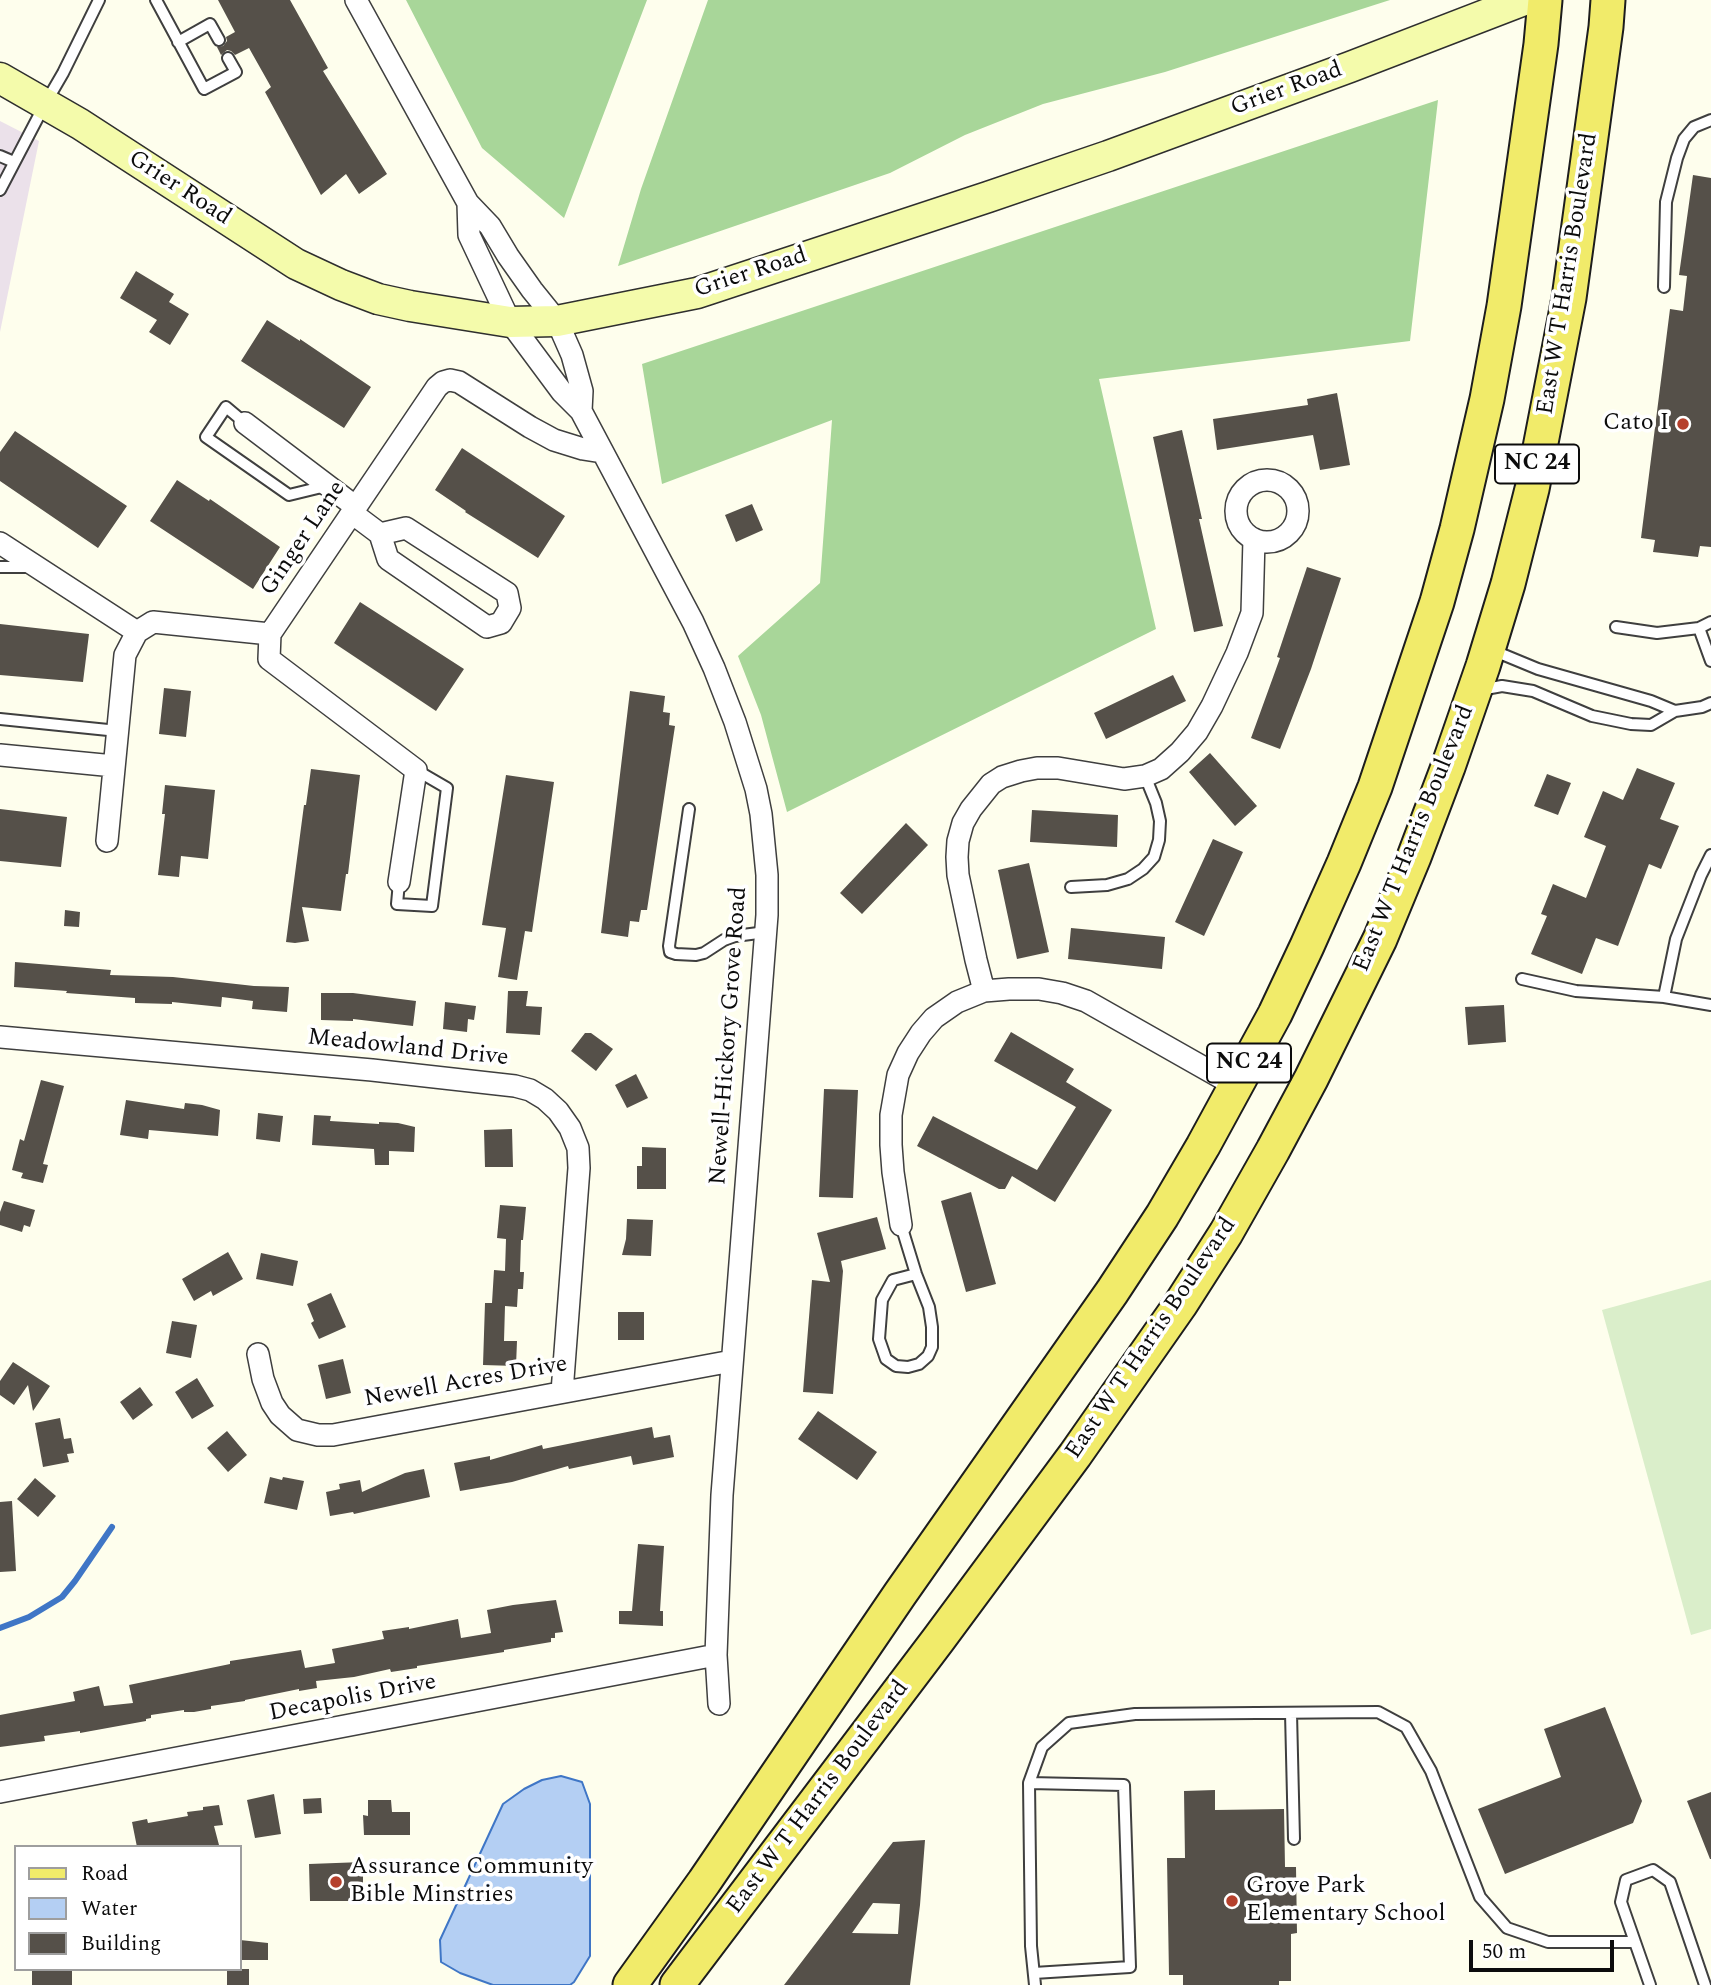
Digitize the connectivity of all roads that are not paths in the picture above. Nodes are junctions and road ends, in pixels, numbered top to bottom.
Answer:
1 (100, 0) edge
2 (156, 0) edge
3 (356, 0) edge
4 (1524, 0) edge
5 (1545, 0) edge
6 (1608, 0) edge
7 (219, 40) dead end
8 (178, 42) junction
9 (228, 58) dead end
10 (0, 78) edge
11 (45, 104) junction
12 (1711, 120) edge
13 (0, 156) edge
14 (14, 162) junction
15 (0, 190) edge
16 (468, 203) junction
17 (1664, 287) dead end
18 (557, 321) junction
19 (510, 322) junction
20 (581, 411) junction
21 (245, 423) joint
22 (602, 452) junction
23 (328, 486) junction
24 (354, 510) junction
25 (380, 534) junction
26 (1254, 539) dead end
27 (0, 543) edge
28 (0, 567) edge
29 (37, 568) junction
30 (1711, 622) edge
31 (1616, 626) dead end
32 (145, 627) junction
33 (1699, 628) junction
34 (270, 634) junction
35 (1488, 648) junction
36 (1711, 661) edge
37 (1474, 691) junction
38 (1711, 703) edge
39 (1675, 711) junction
40 (0, 719) edge
41 (118, 731) junction
42 (0, 755) edge
43 (114, 766) junction
44 (416, 770) junction
45 (1145, 776) junction
46 (689, 809) dead end
47 (107, 841) dead end
48 (1711, 855) edge
49 (399, 882) joint
50 (1071, 887) dead end
51 (766, 932) junction
52 (1522, 979) dead end
53 (985, 991) junction
54 (1664, 997) junction
55 (1711, 1005) edge
56 (0, 1037) edge
57 (1236, 1086) junction
58 (901, 1225) joint
59 (916, 1274) junction
60 (258, 1354) dead end
61 (732, 1362) junction
62 (562, 1392) junction
63 (716, 1655) junction
64 (719, 1704) dead end
65 (1291, 1713) junction
66 (1029, 1783) junction
67 (0, 1793) edge
68 (1294, 1839) dead end
69 (1635, 1942) junction
70 (1035, 1979) edge
71 (630, 1985) edge
72 (677, 1985) edge
73 (1650, 1985) edge
74 (1705, 1985) edge

1 - 11 lane
2 - 8 lane
3 - 16 street, Newell-Hickory Grove Road
4 - 18 street, Grier Road
5 - 57 main road, East W T Harris Boulevard / NC 24
6 - 35 main road, East W T Harris Boulevard / NC 24
7 - 8 lane
8 - 9 lane
10 - 11 street, Grier Road
11 - 14 lane
11 - 19 street, Grier Road
12 - 17 lane
13 - 14 lane
14 - 15 lane
16 - 18 street, Newell-Hickory Grove Road
16 - 19 street, Newell-Hickory Grove Road
18 - 19 street, Grier Road
18 - 20 street, Newell-Hickory Grove Road
19 - 20 street, Newell-Hickory Grove Road
20 - 22 street, Newell-Hickory Grove Road
21 - 23 street
21 - 23 lane
22 - 24 street, Ginger Lane
22 - 51 street, Newell-Hickory Grove Road
23 - 24 street
24 - 25 street
24 - 34 street, Ginger Lane
25 - 25 street
26 - 45 street
27 - 29 street
28 - 29 lane
29 - 32 street
30 - 33 lane
31 - 33 lane
32 - 34 street, Ginger Lane
32 - 41 street
33 - 36 lane
34 - 44 street
35 - 37 main road, East W T Harris Boulevard / NC 24
35 - 39 lane
37 - 39 lane
37 - 72 main road, East W T Harris Boulevard / NC 24
38 - 39 lane
40 - 41 lane
41 - 43 street
42 - 43 street
43 - 47 street
44 - 49 street
44 - 49 lane
45 - 50 lane
45 - 53 street
46 - 51 lane
48 - 54 lane
51 - 61 street, Newell-Hickory Grove Road
52 - 54 lane
53 - 57 street
53 - 58 street
54 - 55 lane
56 - 62 street, Meadowland Drive
57 - 71 main road, East W T Harris Boulevard / NC 24
58 - 59 lane
59 - 59 lane
60 - 62 street, Newell Acres Drive
61 - 62 street, Newell Acres Drive
61 - 63 street, Newell-Hickory Grove Road
63 - 64 street, Newell-Hickory Grove Road
63 - 67 street, Decapolis Drive
65 - 66 lane
65 - 68 lane
65 - 69 lane
66 - 70 lane
66 - 70 lane
69 - 73 lane
69 - 74 lane

